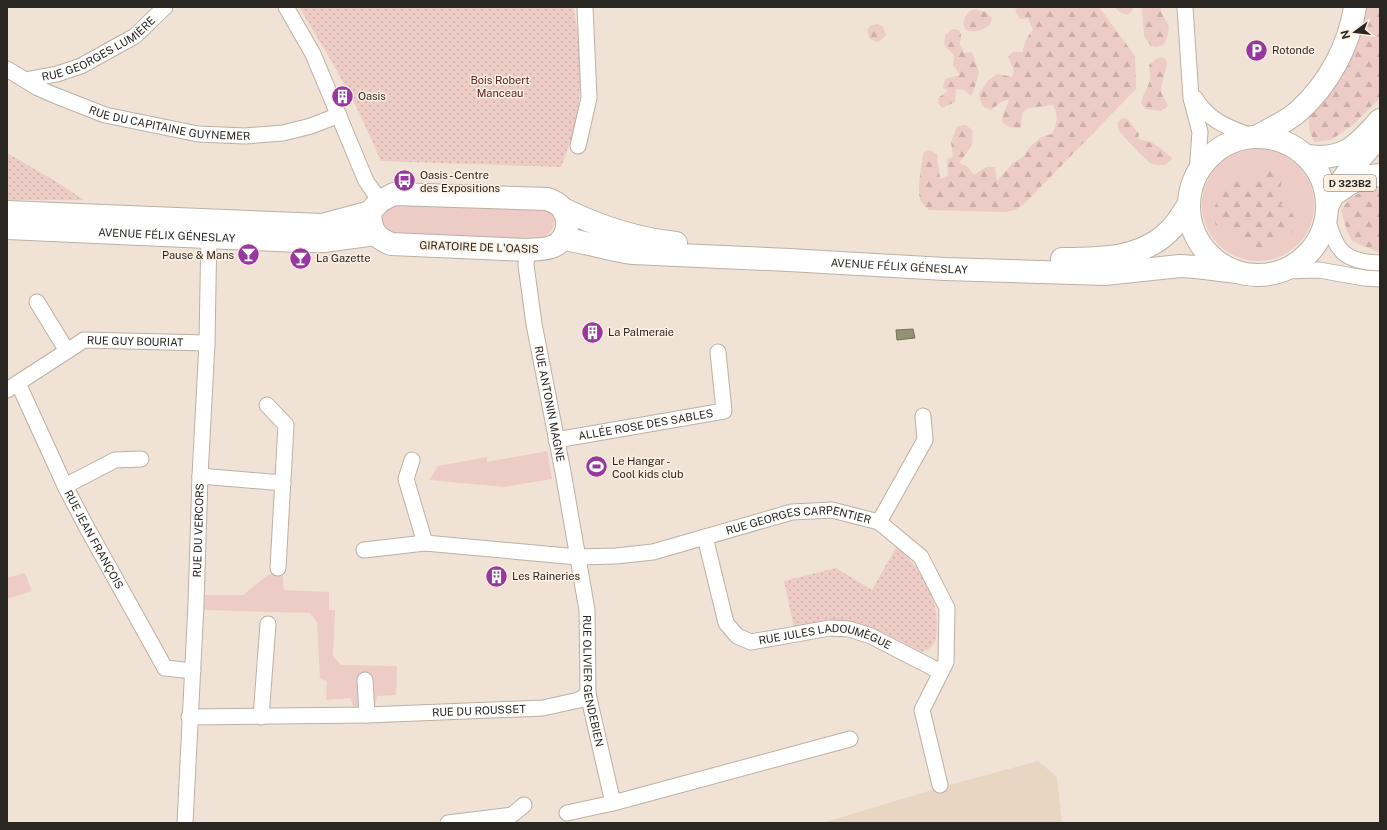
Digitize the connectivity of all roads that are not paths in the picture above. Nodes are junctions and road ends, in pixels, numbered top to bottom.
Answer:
1 (165, 7) edge
2 (286, 7) edge
3 (585, 7) edge
4 (1185, 7) edge
5 (1355, 7) edge
6 (7, 69) edge
7 (24, 80) junction
8 (1191, 88) junction
9 (339, 115) junction
10 (1380, 120) edge
11 (1255, 136) junction
12 (1380, 136) edge
13 (578, 146) dead end
14 (1307, 156) junction
15 (1197, 173) junction
16 (1380, 175) edge
17 (1189, 204) junction
18 (375, 207) junction
19 (563, 209) junction
20 (7, 212) edge
21 (1327, 212) junction
22 (7, 228) edge
23 (209, 228) junction
24 (375, 234) junction
25 (563, 239) junction
26 (527, 250) junction
27 (1380, 264) edge
28 (1284, 271) junction
29 (1237, 272) junction
30 (1380, 279) edge
31 (37, 302) dead end
32 (207, 343) junction
33 (67, 351) junction
34 (718, 352) dead end
35 (12, 387) edge
36 (268, 405) dead end
37 (923, 416) dead end
38 (556, 440) junction
39 (141, 459) dead end
40 (412, 460) dead end
41 (200, 476) junction
42 (283, 483) junction
43 (65, 486) junction
44 (879, 522) junction
45 (705, 537) junction
46 (425, 543) junction
47 (364, 550) dead end
48 (578, 558) junction
49 (278, 568) dead end
50 (268, 624) dead end
51 (192, 671) junction
52 (941, 672) junction
53 (365, 680) dead end
54 (588, 694) junction
55 (367, 715) junction
56 (189, 717) junction
57 (261, 717) junction
58 (850, 739) dead end
59 (940, 785) dead end
60 (613, 803) junction
61 (524, 805) dead end
62 (567, 813) dead end
63 (185, 823) edge
64 (448, 823) edge

1 - 7 street, RUE GEORGES LUMIÈRE
2 - 9 street
3 - 13 street
4 - 8 street
5 - 11 main road
6 - 7 street, RUE DU CAPITAINE GUYNEMER
7 - 9 street, RUE DU CAPITAINE GUYNEMER
8 - 11 street
8 - 15 street
9 - 18 street
10 - 14 main road
11 - 14 main road
11 - 15 main road
12 - 21 main road
14 - 21 main road
15 - 17 main road
16 - 21 main road, D 323B2
17 - 19 main road, AVENUE FÉLIX GÉNESLAY
17 - 29 main road
18 - 19 main road
18 - 23 main road, AVENUE FÉLIX GÉNESLAY
18 - 24 main road
19 - 25 main road
20 - 23 main road, AVENUE FÉLIX GÉNESLAY
21 - 27 street
21 - 28 main road
22 - 23 main road, AVENUE FÉLIX GÉNESLAY
23 - 24 main road, AVENUE FÉLIX GÉNESLAY
23 - 32 street, RUE DU VERCORS
24 - 26 main road, GIRATOIRE DE L'OASIS
25 - 26 main road, GIRATOIRE DE L'OASIS
25 - 29 main road, AVENUE FÉLIX GÉNESLAY
26 - 38 street, RUE ANTONIN MAGNE
28 - 29 main road
28 - 30 street
31 - 33 street
32 - 33 street, RUE GUY BOURIAT
32 - 41 street, RUE DU VERCORS
33 - 35 street, RUE GUY BOURIAT
34 - 38 street, ALLÉE ROSE DES SABLES
35 - 43 street, RUE JEAN FRANÇOIS
36 - 42 street
37 - 44 street
38 - 48 street, RUE ANTONIN MAGNE
39 - 43 street
40 - 46 street
41 - 42 street
41 - 51 street, RUE DU VERCORS
42 - 49 street
43 - 51 street, RUE JEAN FRANÇOIS
44 - 45 street, RUE GEORGES CARPENTIER
44 - 52 street, RUE GEORGES CARPENTIER
45 - 48 street, RUE GEORGES CARPENTIER
45 - 52 street, RUE JULES LADOUMÈGUE
46 - 47 street, RUE GEORGES CARPENTIER
46 - 48 street, RUE GEORGES CARPENTIER
48 - 54 street, RUE OLIVIER GENDEBIEN
50 - 57 street
51 - 56 street, RUE DU VERCORS
52 - 59 street, RUE GEORGES CARPENTIER
53 - 55 street
54 - 55 street, RUE DU ROUSSET
54 - 60 street, RUE OLIVIER GENDEBIEN
55 - 57 street, RUE DU ROUSSET
56 - 57 street, RUE DU ROUSSET
56 - 63 street, RUE DU VERCORS
58 - 60 street
60 - 62 street
61 - 64 street

